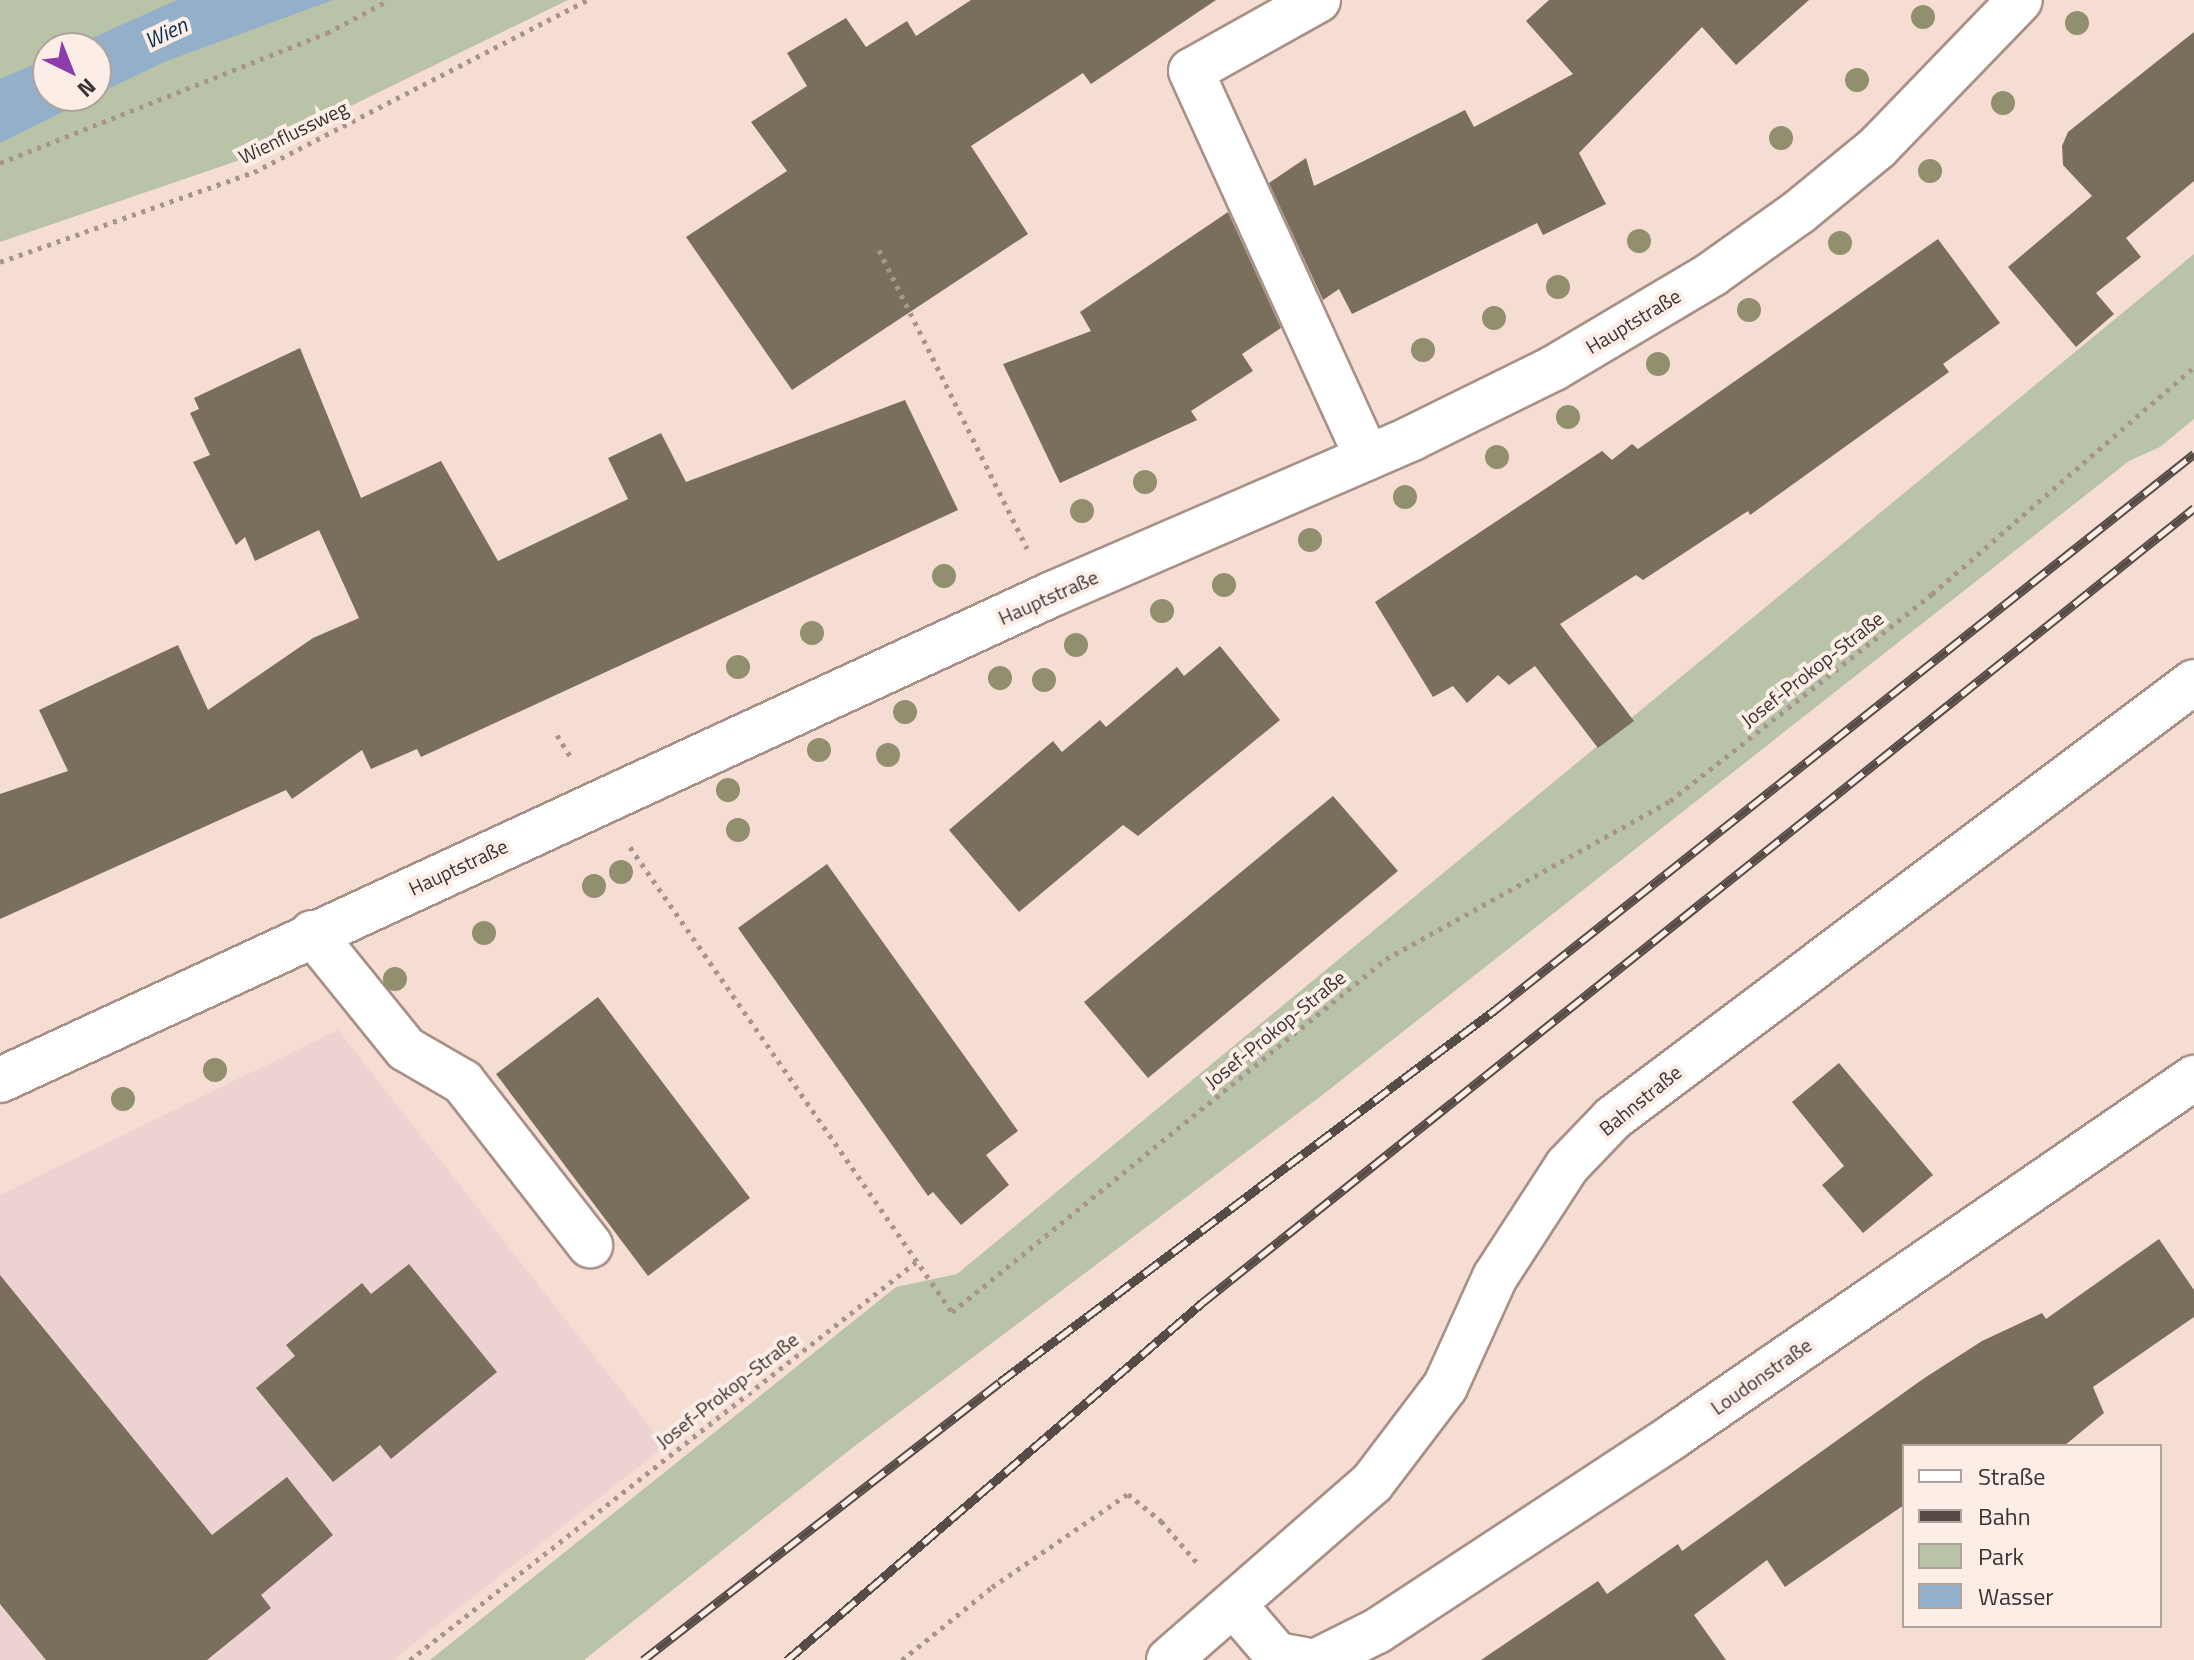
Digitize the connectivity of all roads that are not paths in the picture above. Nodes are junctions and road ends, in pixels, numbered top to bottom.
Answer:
1 (1318, 0) edge
2 (2020, 0) edge
3 (1367, 458) junction
4 (2194, 682) edge
5 (312, 933) junction
6 (2194, 1078) edge
7 (0, 1080) edge
8 (590, 1245) dead end
9 (1234, 1605) junction
10 (1169, 1660) edge
11 (1305, 1660) edge
12 (1319, 1660) edge

1 - 3 street
2 - 3 street, Hauptstraße
3 - 5 street, Hauptstraße
4 - 9 street, Bahnstraße
5 - 7 street, Hauptstraße
5 - 8 street
6 - 12 street, Loudonstraße
9 - 10 street, Bahnstraße
9 - 11 street

